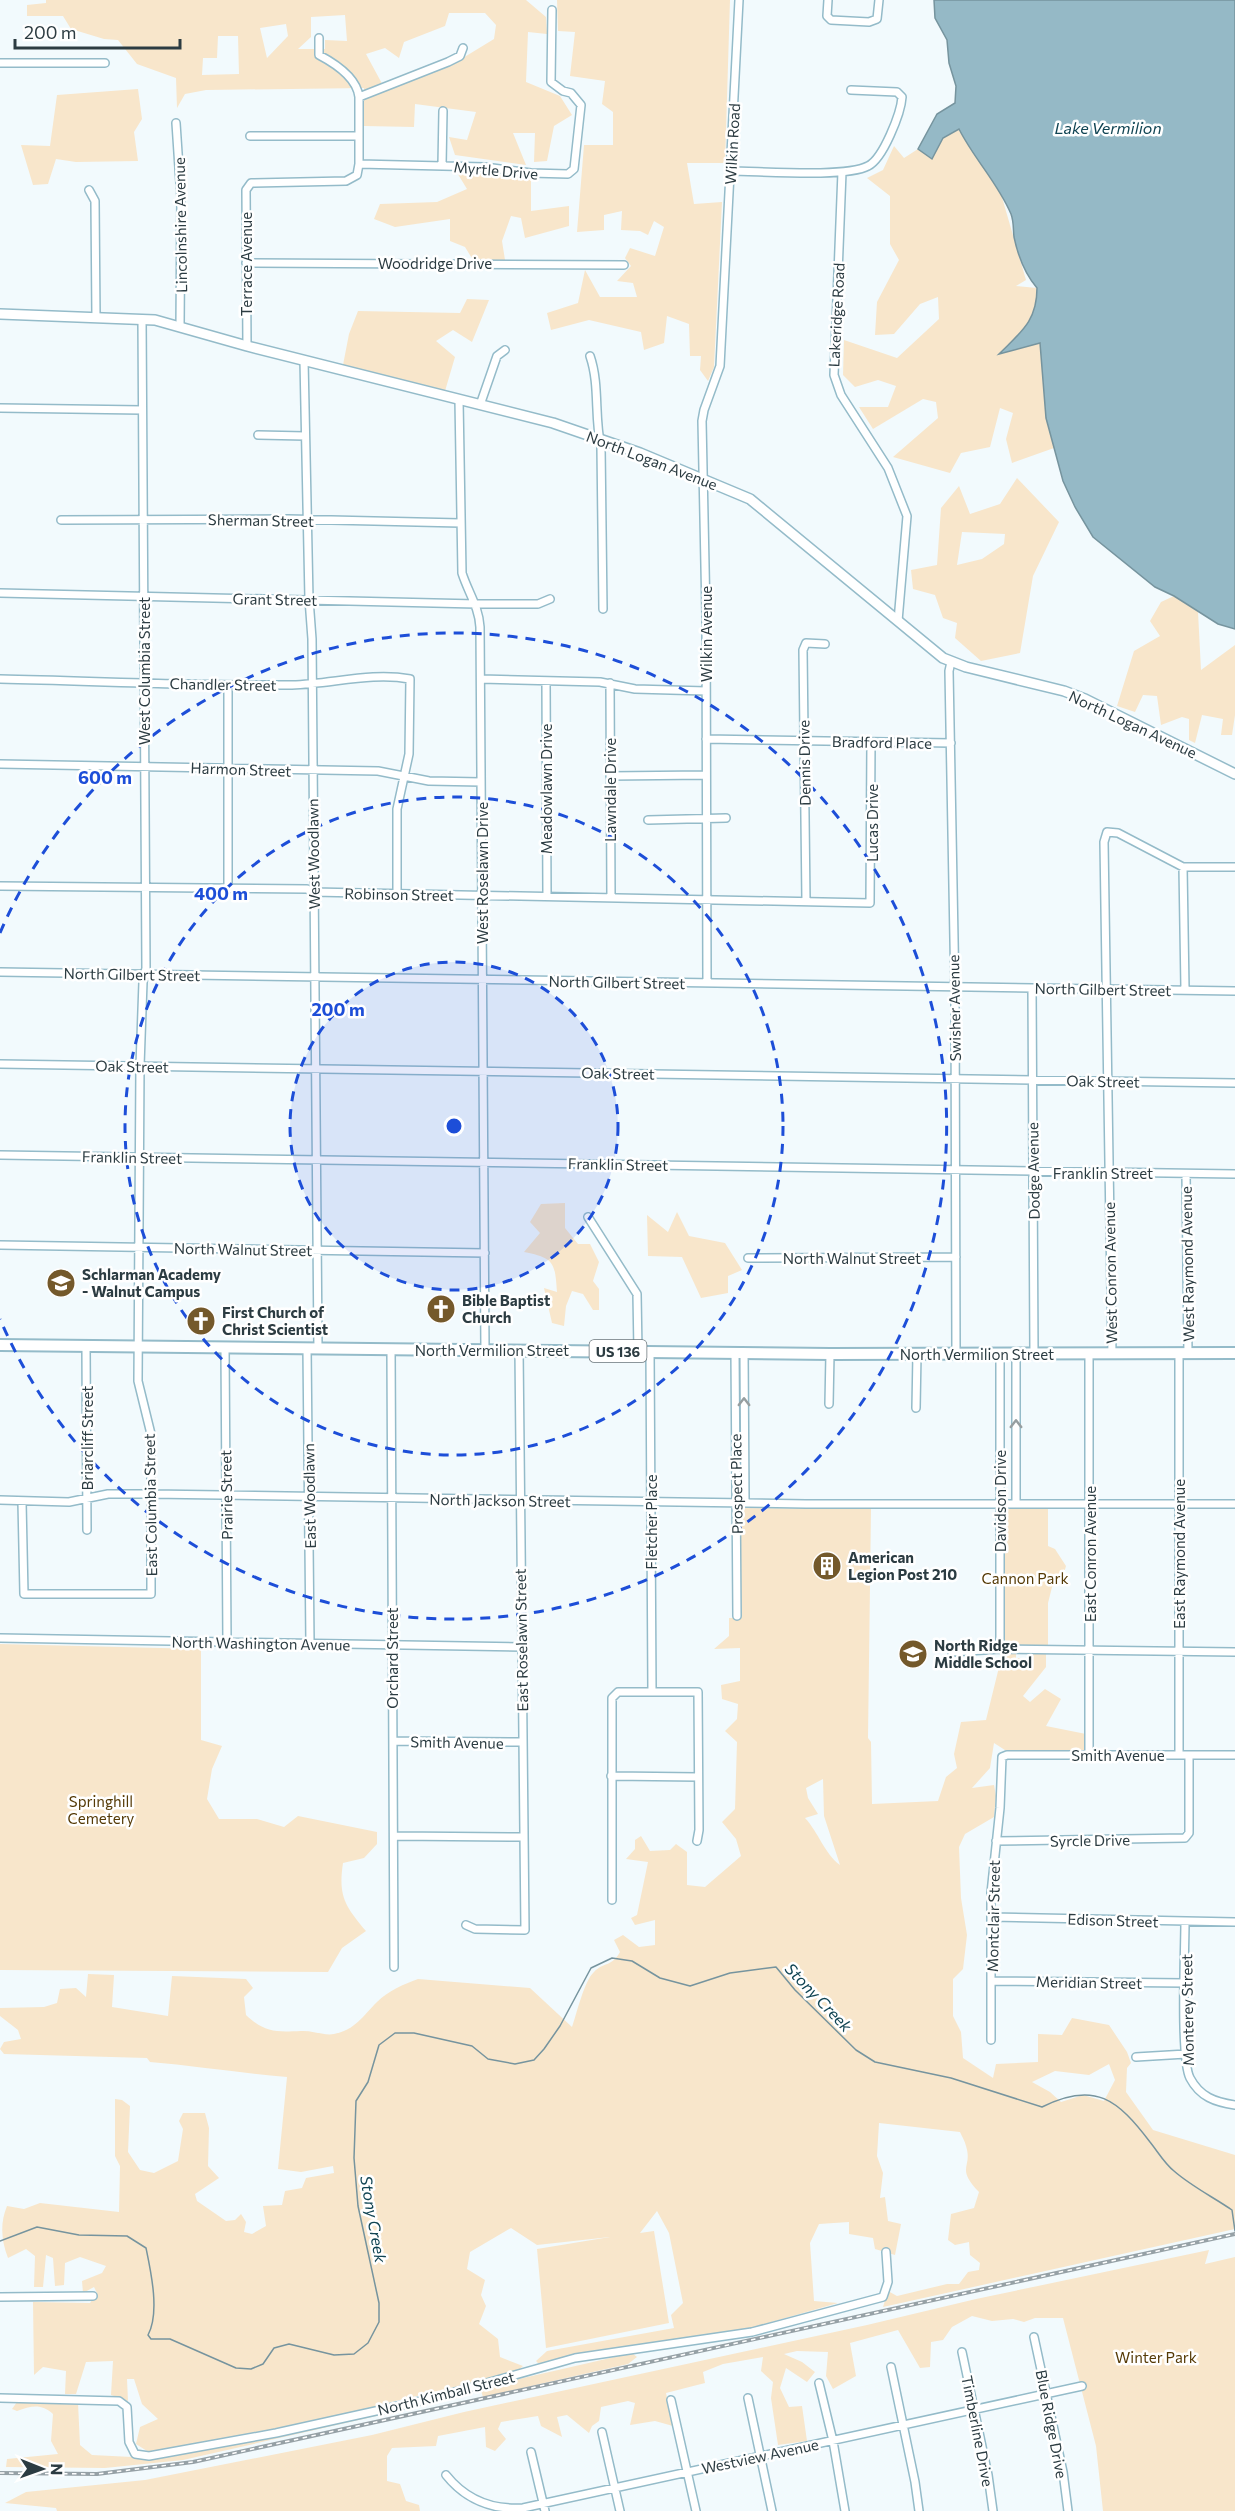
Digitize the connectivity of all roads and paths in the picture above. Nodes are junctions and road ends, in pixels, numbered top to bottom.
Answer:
1 (739, 0) edge
2 (828, 0) edge
3 (879, 0) edge
4 (552, 10) dead end
5 (319, 38) dead end
6 (463, 48) dead end
7 (0, 63) edge
8 (105, 63) dead end
9 (851, 90) dead end
10 (359, 98) junction
11 (443, 111) dead end
12 (177, 123) dead end
13 (250, 136) dead end
14 (359, 136) junction
15 (359, 164) junction
16 (442, 165) junction
17 (731, 171) junction
18 (842, 172) junction
19 (89, 190) dead end
20 (246, 263) junction
21 (624, 265) dead end
22 (724, 289) joint
23 (0, 314) edge
24 (96, 318) junction
25 (142, 319) junction
26 (180, 327) junction
27 (247, 346) junction
28 (505, 350) dead end
29 (590, 356) dead end
30 (304, 360) junction
31 (459, 400) junction
32 (480, 405) junction
33 (0, 408) edge
34 (142, 410) junction
35 (258, 435) dead end
36 (305, 436) junction
37 (599, 438) junction
38 (702, 478) junction
39 (61, 520) dead end
40 (143, 521) junction
41 (307, 521) junction
42 (460, 523) junction
43 (0, 593) edge
44 (143, 598) junction
45 (550, 599) dead end
46 (309, 600) junction
47 (476, 604) junction
48 (603, 609) dead end
49 (898, 621) junction
50 (825, 644) dead end
51 (951, 662) junction
52 (0, 678) edge
53 (481, 680) junction
54 (546, 681) junction
55 (144, 682) junction
56 (313, 684) junction
57 (610, 684) junction
58 (228, 685) junction
59 (706, 691) junction
60 (706, 740) junction
61 (804, 741) junction
62 (871, 742) junction
63 (951, 743) junction
64 (0, 764) edge
65 (145, 765) junction
66 (227, 768) junction
67 (313, 771) junction
68 (1235, 774) edge
69 (706, 775) junction
70 (404, 776) junction
71 (610, 776) junction
72 (481, 782) junction
73 (726, 818) dead end
74 (707, 819) junction
75 (648, 820) dead end
76 (1183, 867) junction
77 (1235, 867) edge
78 (0, 886) edge
79 (146, 888) junction
80 (228, 889) junction
81 (313, 892) junction
82 (398, 894) junction
83 (482, 895) junction
84 (547, 896) junction
85 (610, 897) junction
86 (708, 900) junction
87 (806, 902) junction
88 (870, 903) joint
89 (0, 972) edge
90 (145, 975) junction
91 (314, 978) junction
92 (482, 980) junction
93 (707, 983) junction
94 (954, 987) junction
95 (1032, 988) junction
96 (1107, 988) junction
97 (1185, 989) junction
98 (1235, 991) edge
99 (0, 1064) edge
100 (140, 1066) junction
101 (315, 1068) junction
102 (483, 1071) junction
103 (955, 1077) junction
104 (1032, 1080) junction
105 (1109, 1081) junction
106 (1235, 1083) edge
107 (0, 1155) edge
108 (139, 1156) junction
109 (316, 1160) junction
110 (484, 1162) junction
111 (956, 1170) junction
112 (1033, 1172) junction
113 (1109, 1172) junction
114 (1186, 1174) junction
115 (1235, 1174) edge
116 (588, 1217) dead end
117 (0, 1245) edge
118 (140, 1247) junction
119 (317, 1251) junction
120 (485, 1253) junction
121 (956, 1257) junction
122 (748, 1258) dead end
123 (0, 1345) edge
124 (86, 1346) junction
125 (138, 1346) junction
126 (225, 1348) junction
127 (312, 1348) junction
128 (391, 1349) junction
129 (485, 1350) junction
130 (519, 1350) junction
131 (638, 1351) junction
132 (650, 1352) junction
133 (739, 1352) junction
134 (1089, 1353) junction
135 (1235, 1353) edge
136 (830, 1354) junction
137 (916, 1354) junction
138 (956, 1354) junction
139 (1000, 1354) junction
140 (1016, 1354) junction
141 (1034, 1354) junction
142 (1112, 1354) junction
143 (1184, 1354) junction
144 (829, 1404) dead end
145 (916, 1408) dead end
146 (151, 1494) junction
147 (226, 1496) junction
148 (308, 1497) junction
149 (87, 1498) junction
150 (392, 1499) junction
151 (0, 1500) edge
152 (519, 1500) junction
153 (22, 1502) junction
154 (651, 1502) junction
155 (741, 1503) junction
156 (1089, 1503) junction
157 (1179, 1503) junction
158 (1001, 1504) junction
159 (1016, 1504) junction
160 (1235, 1504) edge
161 (87, 1530) dead end
162 (737, 1616) dead end
163 (0, 1638) edge
164 (227, 1642) junction
165 (310, 1643) junction
166 (392, 1645) junction
167 (521, 1647) junction
168 (1000, 1649) junction
169 (1091, 1651) junction
170 (1178, 1651) junction
171 (952, 1652) dead end
172 (1235, 1652) edge
173 (652, 1692) junction
174 (393, 1741) junction
175 (522, 1742) junction
176 (1089, 1755) junction
177 (1179, 1755) junction
178 (1189, 1755) junction
179 (1235, 1755) edge
180 (1002, 1757) joint
181 (611, 1776) junction
182 (698, 1777) junction
183 (394, 1836) junction
184 (523, 1837) junction
185 (697, 1841) dead end
186 (996, 1841) junction
187 (612, 1900) dead end
188 (991, 1917) junction
189 (1185, 1922) junction
190 (1235, 1922) edge
191 (466, 1925) dead end
192 (394, 1967) dead end
193 (992, 1981) junction
194 (1185, 1983) junction
195 (992, 2040) dead end
196 (1186, 2054) junction
197 (1136, 2057) dead end
198 (1235, 2105) edge
199 (886, 2252) dead end
200 (93, 2296) dead end
201 (0, 2297) edge
202 (1034, 2337) dead end
203 (962, 2352) dead end
204 (891, 2367) dead end
205 (819, 2383) dead end
206 (1082, 2386) dead end
207 (1047, 2394) junction
208 (0, 2398) edge
209 (748, 2398) dead end
210 (672, 2400) dead end
211 (975, 2410) junction
212 (903, 2424) junction
213 (602, 2432) dead end
214 (833, 2440) junction
215 (531, 2452) dead end
216 (760, 2456) junction
217 (687, 2472) junction
218 (446, 2475) dead end
219 (615, 2488) junction
220 (544, 2507) edge
221 (620, 2511) edge
222 (696, 2511) edge
223 (772, 2511) edge
224 (845, 2511) edge
225 (919, 2511) edge
226 (993, 2511) edge
227 (1068, 2511) edge

1 - 17 street, Wilkin Road
2 - 3 street
4 - 16 street, Myrtle Drive
5 - 10 street
6 - 10 street
7 - 8 street
9 - 18 street
10 - 14 street
11 - 16 street
12 - 26 street, Lincolnshire Avenue
13 - 14 street
14 - 15 street
15 - 16 street, Myrtle Drive
15 - 20 street, Terrace Avenue
17 - 18 street
17 - 22 street, Wilkin Road
18 - 49 street, Lakeridge Road
19 - 24 street
20 - 21 street, Woodridge Drive
20 - 27 street, Terrace Avenue
22 - 38 street, Wilkin Avenue
23 - 24 street, North Logan Avenue
24 - 25 street, North Logan Avenue
25 - 26 street, North Logan Avenue
25 - 34 street, West Columbia Street
26 - 27 street, North Logan Avenue
27 - 30 street, North Logan Avenue
28 - 32 street
29 - 37 street
30 - 31 street, North Logan Avenue
30 - 36 street, West Woodlawn
31 - 32 street, North Logan Avenue
31 - 42 street, West Roselawn Drive
32 - 37 street, North Logan Avenue
33 - 34 street
34 - 40 street, West Columbia Street
35 - 36 street
36 - 41 street, West Woodlawn
37 - 38 street, North Logan Avenue
37 - 48 street
38 - 49 street, North Logan Avenue
38 - 59 street, Wilkin Avenue
39 - 40 street, Sherman Street
40 - 41 street, Sherman Street
40 - 44 street, West Columbia Street
41 - 42 street, Sherman Street
41 - 46 street, West Woodlawn
42 - 47 street, West Roselawn Drive
43 - 44 street, Grant Street
44 - 46 street, Grant Street
44 - 55 street, West Columbia Street
45 - 47 street, Grant Street
46 - 47 street, Grant Street
46 - 56 street, West Woodlawn
47 - 53 street, West Roselawn Drive
49 - 51 street, North Logan Avenue
50 - 61 street, Dennis Drive
51 - 63 street, Swisher Avenue
51 - 68 street, North Logan Avenue
52 - 55 street, Chandler Street
53 - 54 street
53 - 72 street, West Roselawn Drive
54 - 57 street
54 - 84 street, Meadowlawn Drive
55 - 58 street, Chandler Street
55 - 65 street, West Columbia Street
56 - 58 street, Chandler Street
56 - 67 street, West Woodlawn
56 - 70 street, Chandler Street
57 - 59 street
57 - 71 street, Lawndale Drive
58 - 66 street
59 - 60 street, Wilkin Avenue
60 - 61 street, Bradford Place
60 - 69 street, Wilkin Avenue
61 - 62 street, Bradford Place
61 - 87 street, Dennis Drive
62 - 63 street, Bradford Place
62 - 88 street, Lucas Drive
63 - 94 street, Swisher Avenue
64 - 65 street, Harmon Street
65 - 66 street, Harmon Street
65 - 79 street, West Columbia Street
66 - 67 street, Harmon Street
66 - 80 street
67 - 70 street, Harmon Street
67 - 81 street, West Woodlawn
69 - 71 street
69 - 74 street, Wilkin Avenue
70 - 72 street, Harmon Street
70 - 82 street
71 - 85 street, Lawndale Drive
72 - 83 street, West Roselawn Drive
73 - 74 street
74 - 75 street
74 - 86 street, Wilkin Avenue
76 - 77 street
76 - 96 street, West Conron Avenue
76 - 97 street
78 - 79 street, Robinson Street
79 - 80 street, Robinson Street
79 - 90 street, West Columbia Street
80 - 81 street, Robinson Street
81 - 82 street, Robinson Street
81 - 91 street, West Woodlawn
82 - 83 street, Robinson Street
83 - 84 street, Robinson Street
83 - 92 street, West Roselawn Drive
84 - 85 street, Robinson Street
85 - 86 street, Robinson Street
86 - 87 street, Robinson Street
86 - 93 street, Wilkin Avenue
87 - 88 street, Robinson Street
89 - 90 street, North Gilbert Street
90 - 91 street, North Gilbert Street
90 - 100 street, West Columbia Street
91 - 92 street, North Gilbert Street
91 - 101 street, West Woodlawn
92 - 93 street, North Gilbert Street
92 - 102 street, West Roselawn Drive
93 - 94 street, North Gilbert Street
94 - 95 street, North Gilbert Street
94 - 103 street, Swisher Avenue
95 - 96 street, North Gilbert Street
95 - 104 street, Dodge Avenue
96 - 97 street, North Gilbert Street
96 - 105 street, West Conron Avenue
97 - 98 street, North Gilbert Street
99 - 100 street, Oak Street
100 - 101 street, Oak Street
100 - 108 street, West Columbia Street
101 - 102 street, Oak Street
101 - 109 street, West Woodlawn
102 - 103 street, Oak Street
102 - 110 street, West Roselawn Drive
103 - 104 street, Oak Street
103 - 111 street, Swisher Avenue
104 - 105 street, Oak Street
104 - 112 street, Dodge Avenue
105 - 106 street, Oak Street
105 - 113 street, West Conron Avenue
107 - 108 street, Franklin Street
108 - 109 street, Franklin Street
108 - 118 street, West Columbia Street
109 - 110 street, Franklin Street
109 - 119 street, West Woodlawn
110 - 111 street, Franklin Street
110 - 120 street, West Roselawn Drive
111 - 112 street, Franklin Street
111 - 121 street, Swisher Avenue
112 - 113 street, Franklin Street
112 - 141 street, Dodge Avenue
113 - 114 street, Franklin Street
113 - 142 street, West Conron Avenue
114 - 115 street, Franklin Street
114 - 143 street, West Raymond Avenue
116 - 131 street
117 - 118 street, North Walnut Street
118 - 119 street, North Walnut Street
118 - 125 street, West Columbia Street
119 - 120 street, North Walnut Street
119 - 127 street, West Woodlawn
120 - 129 street, West Roselawn Drive
121 - 122 street, North Walnut Street
121 - 138 street, Swisher Avenue
123 - 124 main road, North Vermilion Street / US 136
124 - 125 main road, North Vermilion Street / US 136
124 - 149 street, Briarcliff Street
125 - 126 main road, North Vermilion Street / US 136
125 - 146 street, East Columbia Street
126 - 127 main road, North Vermilion Street / US 136
126 - 147 street, Prairie Street
127 - 128 main road, North Vermilion Street / US 136
127 - 148 street, East Woodlawn
128 - 129 main road, North Vermilion Street / US 136
128 - 150 street, Orchard Street
129 - 130 main road, North Vermilion Street / US 136
130 - 131 main road, North Vermilion Street / US 136
130 - 152 street, East Roselawn Street
131 - 132 main road, North Vermilion Street / US 136
132 - 133 main road, North Vermilion Street / US 136
132 - 154 street, Fletcher Place
133 - 136 main road, North Vermilion Street / US 136
133 - 155 street, Prospect Place
134 - 141 main road, North Vermilion Street / US 136
134 - 142 main road, North Vermilion Street / US 136
134 - 156 street, East Conron Avenue
135 - 143 main road, North Vermilion Street / US 136
136 - 137 main road, North Vermilion Street / US 136
136 - 144 street
137 - 138 main road, North Vermilion Street / US 136
137 - 145 street
138 - 139 main road, North Vermilion Street / US 136
139 - 140 main road, North Vermilion Street / US 136
139 - 158 street, Davidson Drive
140 - 141 main road, North Vermilion Street / US 136
159 -> 140 street, Davidson Drive
142 - 143 main road, North Vermilion Street / US 136
143 - 157 street, East Raymond Avenue
146 - 147 street, North Jackson Street
146 - 149 street, North Jackson Street
146 - 153 street, East Columbia Street
147 - 148 street, North Jackson Street
147 - 164 street, Prairie Street
148 - 150 street, North Jackson Street
148 - 165 street, East Woodlawn
149 - 153 street, North Jackson Street
149 - 161 street, Briarcliff Street
150 - 152 street, North Jackson Street
150 - 166 street, Orchard Street
151 - 153 street, North Jackson Street
152 - 154 street, North Jackson Street
152 - 167 street, East Roselawn Street
154 - 155 street, North Jackson Street
154 - 173 street, Fletcher Place
155 - 158 street, North Jackson Street
155 - 162 street, Prospect Place
156 - 157 street, North Jackson Street
156 - 159 street, North Jackson Street
156 - 169 street, East Conron Avenue
157 - 160 street, North Jackson Street
157 - 170 street, East Raymond Avenue
158 - 159 street, North Jackson Street
158 - 168 street, Davidson Drive
163 - 164 street, North Washington Avenue
164 - 165 street, North Washington Avenue
165 - 166 street, North Washington Avenue
166 - 167 street, North Washington Avenue
166 - 174 street, Orchard Street
167 - 175 street, East Roselawn Street
168 - 169 street
168 - 171 street
169 - 170 street
169 - 176 street, East Conron Avenue
170 - 172 street
170 - 177 street, East Raymond Avenue
173 - 181 street
173 - 182 street
174 - 175 street, Smith Avenue
174 - 183 street, Orchard Street
175 - 184 street, East Roselawn Street
176 - 177 street, Smith Avenue
176 - 180 street, Smith Avenue
177 - 178 street, Smith Avenue
178 - 179 street, Smith Avenue
178 - 186 street, Syrcle Drive
180 - 186 street, Montclair Street
181 - 182 street
181 - 187 street
182 - 185 street
183 - 184 street
183 - 192 street, Orchard Street
184 - 191 street, East Roselawn Street
186 - 188 street, Montclair Street
188 - 189 street, Edison Street
188 - 193 street, Montclair Street
189 - 190 street, Edison Street
189 - 194 street, Monterey Street
193 - 194 street, Meridian Street
193 - 195 street, Montclair Street
194 - 196 street, Monterey Street
196 - 197 street
196 - 198 street, Monterey Street
199 - 208 street, North Kimball Street
200 - 201 street
202 - 207 street, Blue Ridge Drive
203 - 211 street, Timberline Drive
204 - 212 street
205 - 214 street
206 - 207 street, Westview Avenue
207 - 211 street, Westview Avenue
207 - 227 street, Blue Ridge Drive
209 - 216 street
210 - 217 street
211 - 212 street, Westview Avenue
211 - 226 street, Timberline Drive
212 - 214 street, Westview Avenue
212 - 225 street
213 - 219 street
214 - 216 street, Westview Avenue
214 - 224 street
215 - 220 street
216 - 217 street, Westview Avenue
216 - 223 street
217 - 219 street, Westview Avenue
217 - 222 street
218 - 220 street, Westview Avenue
219 - 220 street, Westview Avenue
219 - 221 street

